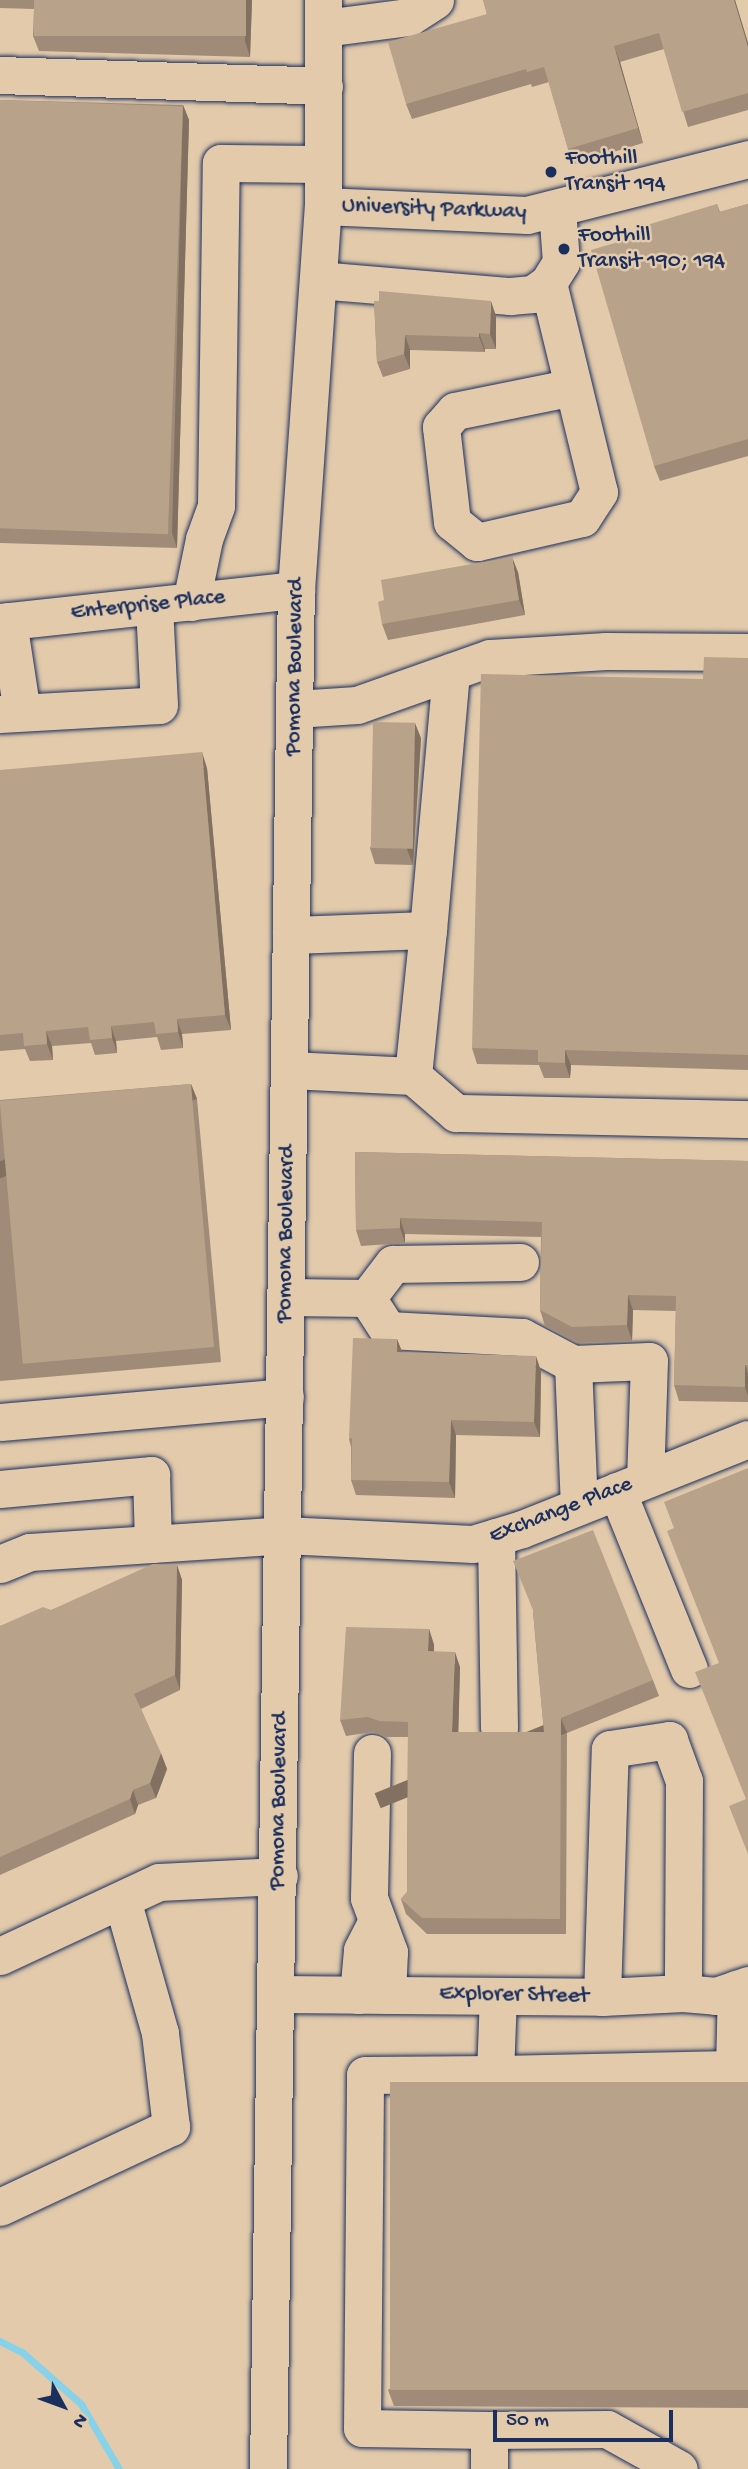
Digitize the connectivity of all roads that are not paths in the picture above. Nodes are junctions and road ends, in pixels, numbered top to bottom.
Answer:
1 (435, 0) edge
2 (323, 14) edge
3 (0, 75) edge
4 (324, 86) junction
5 (748, 159) edge
6 (323, 164) junction
7 (323, 206) junction
8 (557, 209) junction
9 (318, 280) junction
10 (548, 283) junction
11 (573, 387) junction
12 (296, 590) junction
13 (191, 602) junction
14 (154, 606) junction
15 (4, 622) edge
16 (748, 652) edge
17 (451, 672) junction
18 (295, 709) junction
19 (11, 713) edge
20 (428, 930) junction
21 (291, 935) junction
22 (290, 1070) junction
23 (413, 1076) junction
24 (748, 1119) edge
25 (520, 1262) dead end
26 (287, 1297) junction
27 (367, 1298) junction
28 (573, 1364) junction
29 (285, 1397) junction
30 (0, 1422) edge
31 (748, 1439) edge
32 (631, 1485) junction
33 (0, 1489) edge
34 (579, 1506) junction
35 (283, 1535) junction
36 (496, 1537) junction
37 (153, 1544) junction
38 (0, 1564) edge
39 (689, 1669) dead end
40 (499, 1728) dead end
41 (372, 1753) dead end
42 (279, 1876) junction
43 (122, 1900) junction
44 (0, 1956) edge
45 (742, 1987) edge
46 (683, 1993) junction
47 (277, 1994) junction
48 (372, 1995) junction
49 (498, 1996) junction
50 (602, 1997) junction
51 (495, 2074) junction
52 (0, 2207) edge
53 (489, 2430) junction
54 (268, 2469) edge
55 (489, 2469) edge
56 (679, 2469) edge

1 - 2 street
2 - 4 street, Pomona Boulevard
3 - 4 street
4 - 6 street, Pomona Boulevard
5 - 8 street, University Parkway
6 - 7 street, Pomona Boulevard
6 - 13 street
7 - 8 street, University Parkway
7 - 9 street, Pomona Boulevard
8 - 10 street
9 - 10 street
9 - 12 street, Pomona Boulevard
10 - 11 street
11 - 11 street
12 - 13 street, Enterprise Place
12 - 18 street, Pomona Boulevard
13 - 14 street, Enterprise Place
14 - 15 street, Enterprise Place
14 - 19 street
15 - 19 street
16 - 17 street
17 - 18 street
17 - 20 street
18 - 21 street, Pomona Boulevard
20 - 21 street
20 - 23 street
21 - 22 street, Pomona Boulevard
22 - 23 street
22 - 26 street, Pomona Boulevard
23 - 24 street
25 - 27 street
26 - 27 street
26 - 29 street, Pomona Boulevard
27 - 28 street
28 - 32 street
28 - 34 street
29 - 30 street
29 - 35 street, Pomona Boulevard
31 - 32 street, Exchange Place
32 - 34 street, Exchange Place
32 - 39 street
33 - 37 street
34 - 36 street, Exchange Place
35 - 36 street, Exchange Place
35 - 37 street, Exchange Place
35 - 42 street, Pomona Boulevard
36 - 40 street
37 - 38 street, Exchange Place
41 - 48 street
42 - 43 street
42 - 47 street, Pomona Boulevard
43 - 44 street
43 - 52 street
45 - 46 street, Explorer Street
45 - 51 street
46 - 50 street, Explorer Street
46 - 50 street
47 - 48 street, Explorer Street
47 - 54 street, Pomona Boulevard
48 - 49 street, Explorer Street
49 - 50 street, Explorer Street
49 - 51 street
51 - 53 street
53 - 55 street
53 - 56 street

